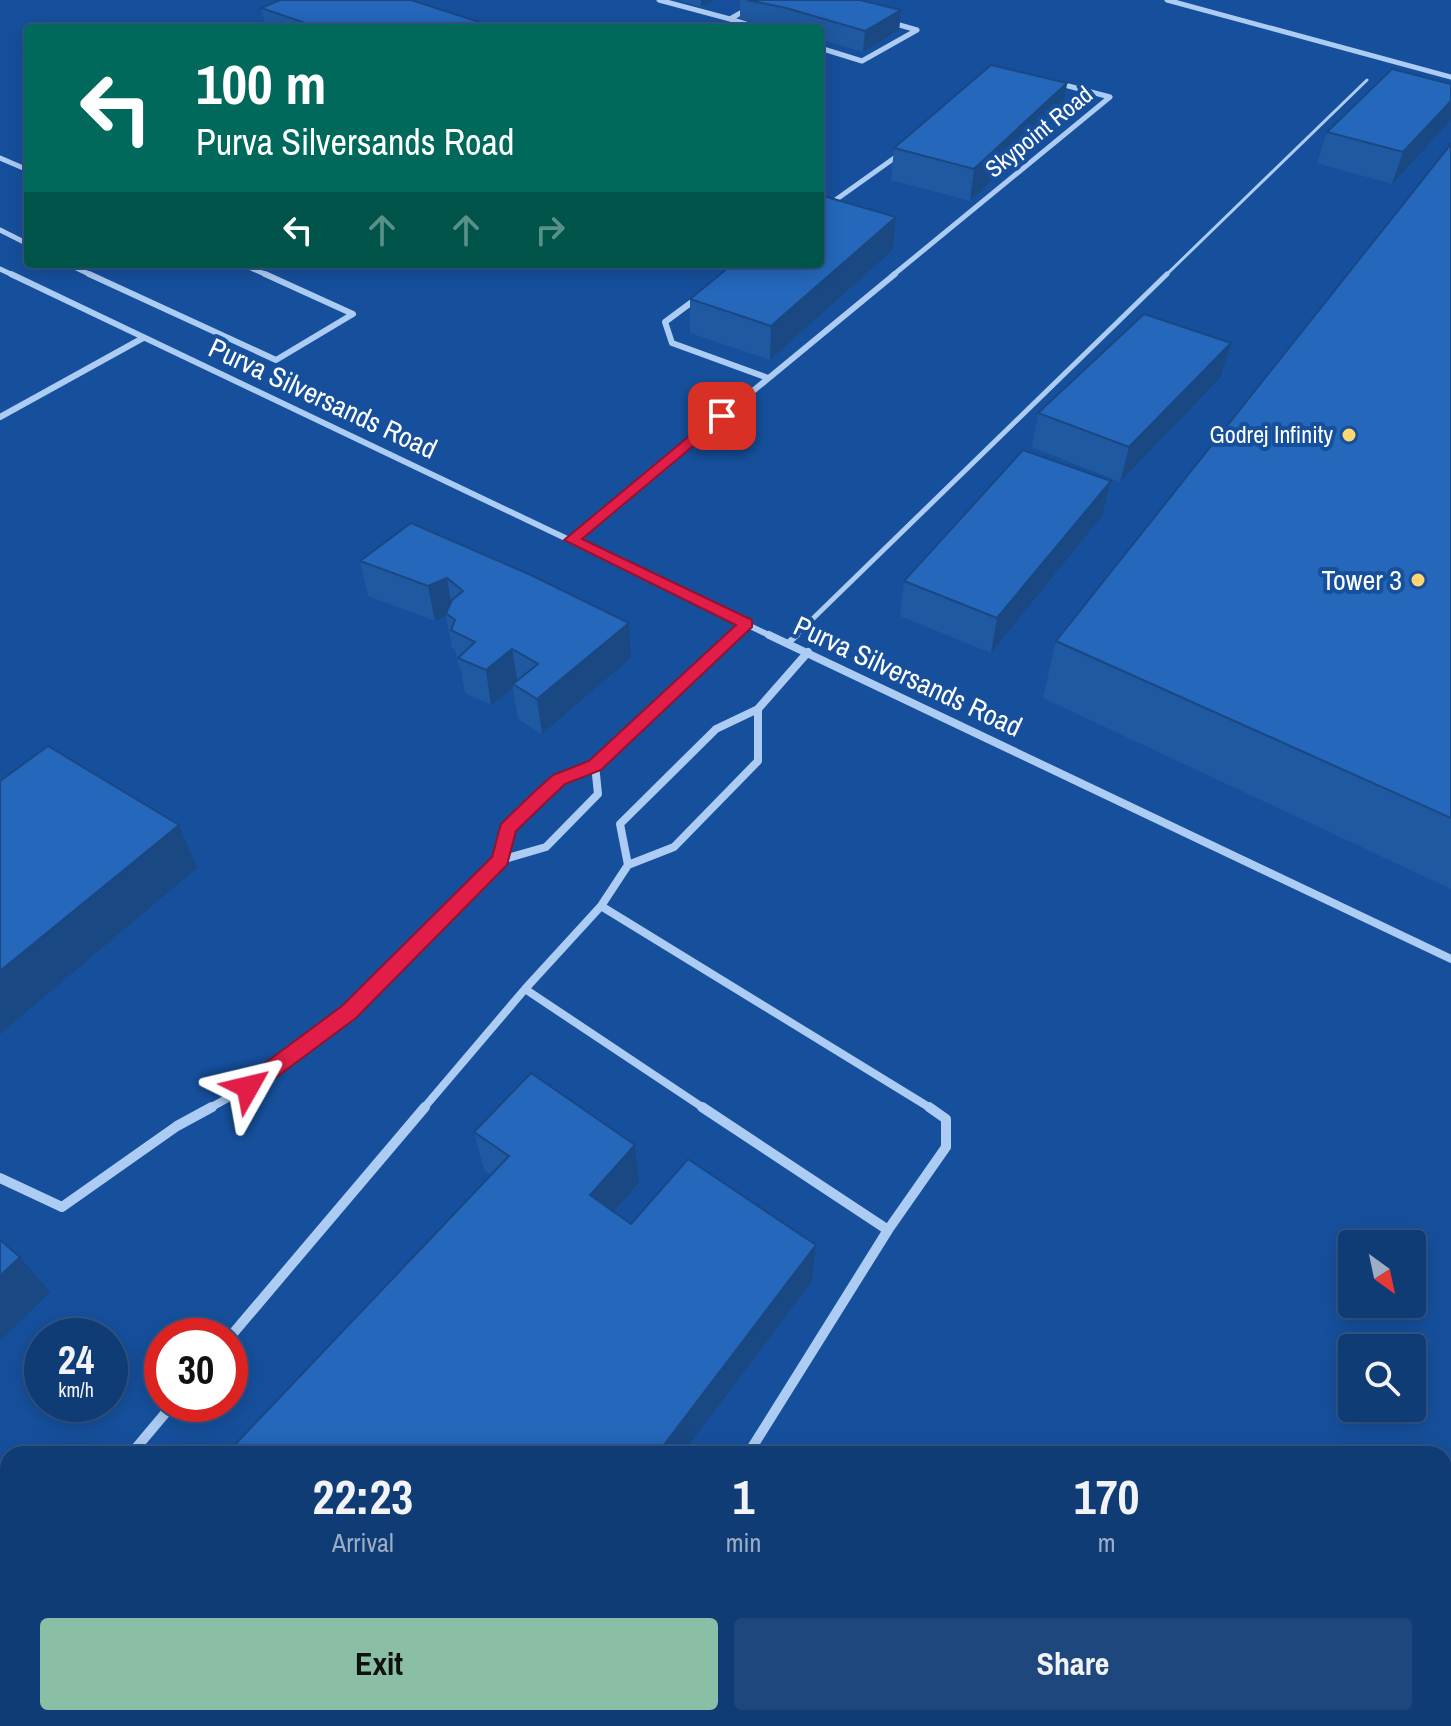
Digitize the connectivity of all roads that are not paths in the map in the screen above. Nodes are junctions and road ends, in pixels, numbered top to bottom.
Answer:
1 (659, 0) edge
2 (763, 0) edge
3 (1167, 0) edge
4 (730, 19) junction
5 (886, 21) edge
6 (746, 24) edge
7 (824, 49) edge
8 (1451, 77) edge
9 (1367, 80) dead end
10 (1055, 83) edge
11 (911, 146) edge
12 (0, 158) edge
13 (24, 168) edge
14 (824, 208) edge
15 (0, 230) edge
16 (24, 242) edge
17 (76, 268) edge
18 (251, 268) edge
19 (0, 269) edge
20 (700, 297) edge
21 (143, 338) junction
22 (768, 378) junction
23 (0, 417) edge
24 (572, 540) junction
25 (747, 624) junction
26 (788, 643) junction
27 (808, 652) junction
28 (758, 709) junction
29 (595, 765) junction
30 (501, 860) junction
31 (628, 865) junction
32 (601, 906) junction
33 (1451, 959) edge
34 (525, 989) junction
35 (0, 1178) edge
36 (888, 1230) junction
37 (246, 1318) edge
38 (158, 1422) edge
39 (138, 1446) edge
40 (753, 1446) edge

1 - 4 street
2 - 4 street
3 - 8 street
4 - 6 street
5 - 7 street
9 - 26 lane
10 - 22 street, Skypoint Road
11 - 14 street
12 - 13 street
15 - 16 street
17 - 18 street
19 - 21 street, Purva Silversands Road
20 - 22 street
21 - 23 street
21 - 24 street, Purva Silversands Road
22 - 24 street, Skypoint Road
24 - 25 street, Purva Silversands Road
25 - 26 street, Purva Silversands Road
25 - 29 street
26 - 27 street, Purva Silversands Road
27 - 28 street
27 - 33 street, Purva Silversands Road
28 - 31 street
28 - 31 street
29 - 30 street
29 - 30 street
30 - 35 street
31 - 32 street
32 - 34 street
32 - 36 street
34 - 36 street
34 - 37 street
36 - 40 street
38 - 39 street

